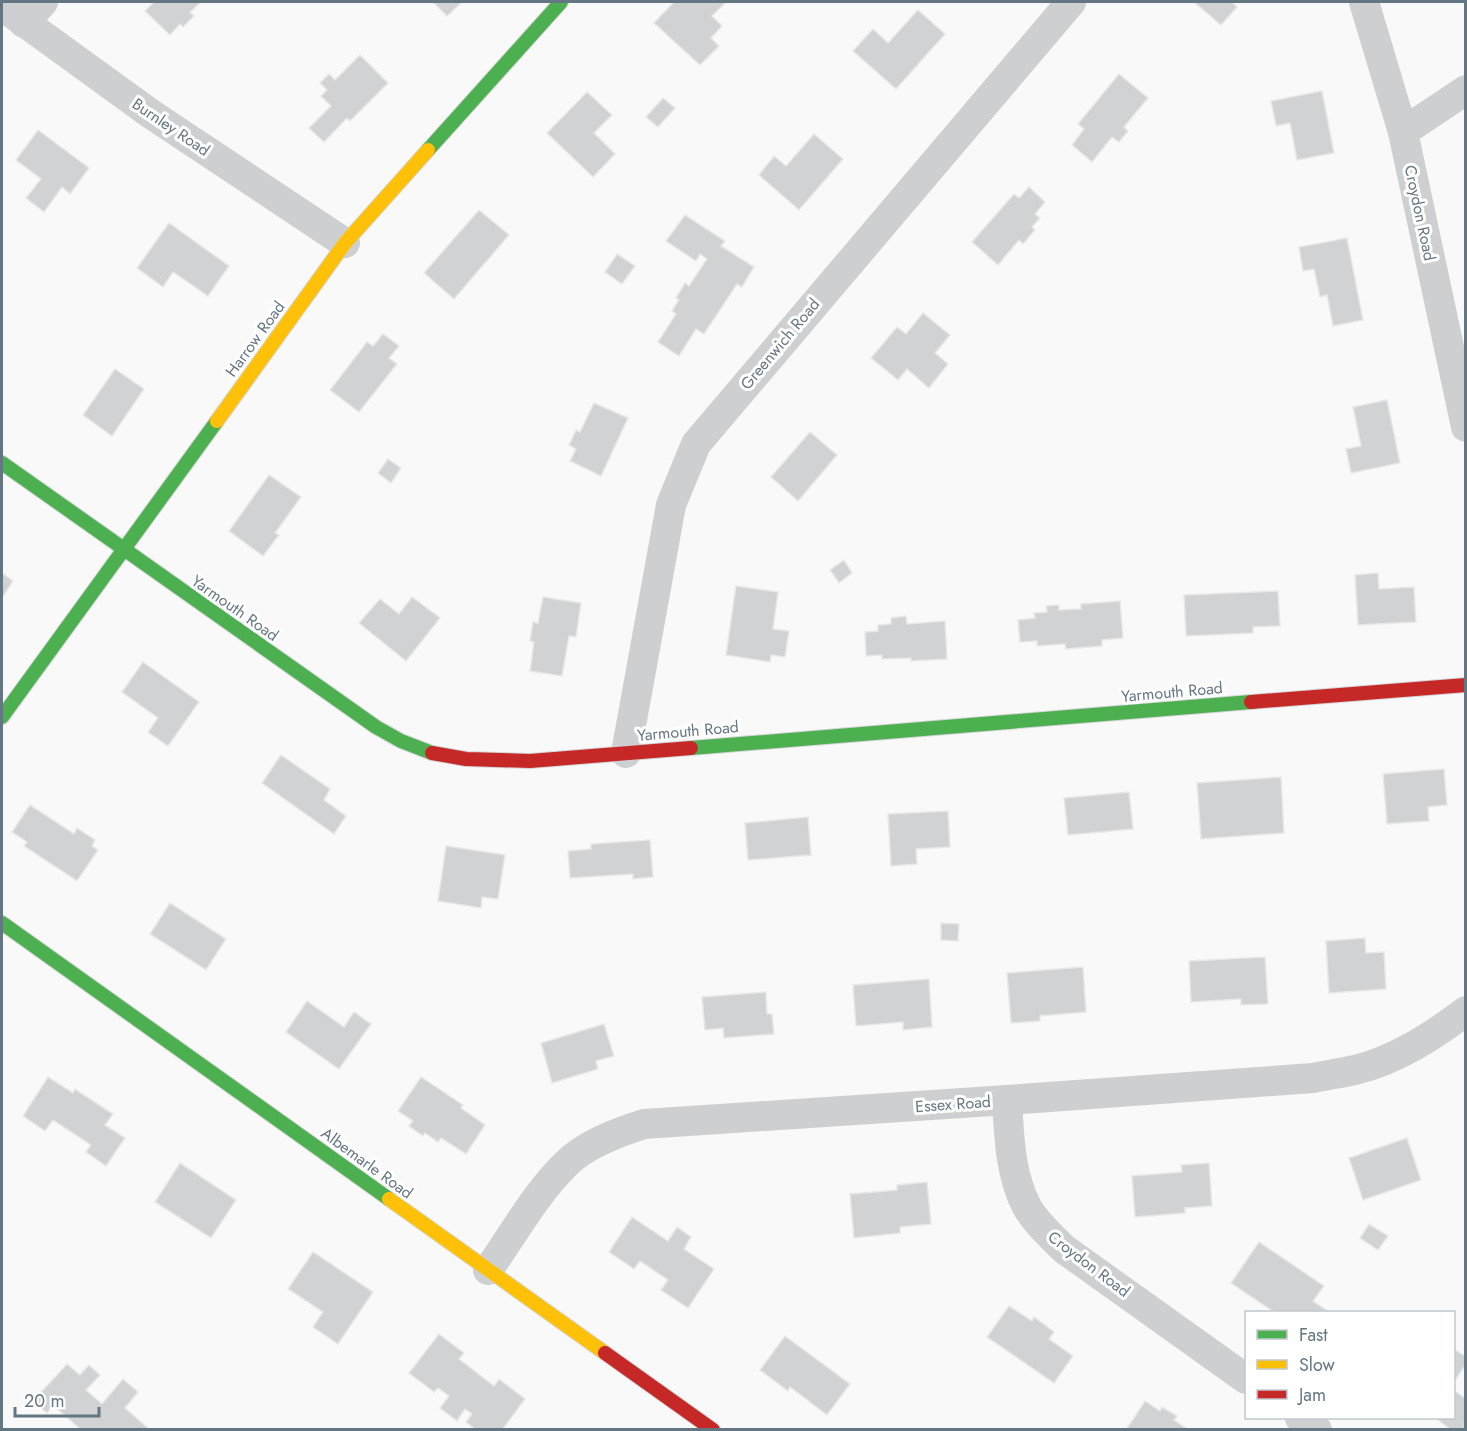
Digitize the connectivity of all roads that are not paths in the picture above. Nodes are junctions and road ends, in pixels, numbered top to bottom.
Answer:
1 (561, 2) edge
2 (1071, 2) edge
3 (1364, 2) edge
4 (23, 10) edge
5 (1466, 90) edge
6 (1403, 132) junction
7 (345, 243) junction
8 (1466, 428) edge
9 (2, 463) edge
10 (122, 549) junction
11 (1466, 685) edge
12 (2, 717) edge
13 (626, 753) junction
14 (2, 923) edge
15 (1466, 1011) edge
16 (1007, 1100) junction
17 (488, 1270) junction
18 (1245, 1378) edge
19 (1301, 1419) edge
20 (714, 1430) edge
21 (1317, 1430) edge

1 - 7 street, Harrow Road
2 - 13 street, Greenwich Road
3 - 6 street, Croydon Road
4 - 7 street, Burnley Road
5 - 6 street
6 - 8 street, Croydon Road
7 - 10 street, Harrow Road
9 - 10 street, Yarmouth Road
10 - 12 street, Harrow Road
10 - 13 street, Yarmouth Road
11 - 13 street, Yarmouth Road
14 - 17 street, Albemarle Road
15 - 16 street, Essex Road
16 - 17 street, Essex Road
16 - 18 street, Croydon Road
17 - 20 street, Albemarle Road
19 - 21 street

